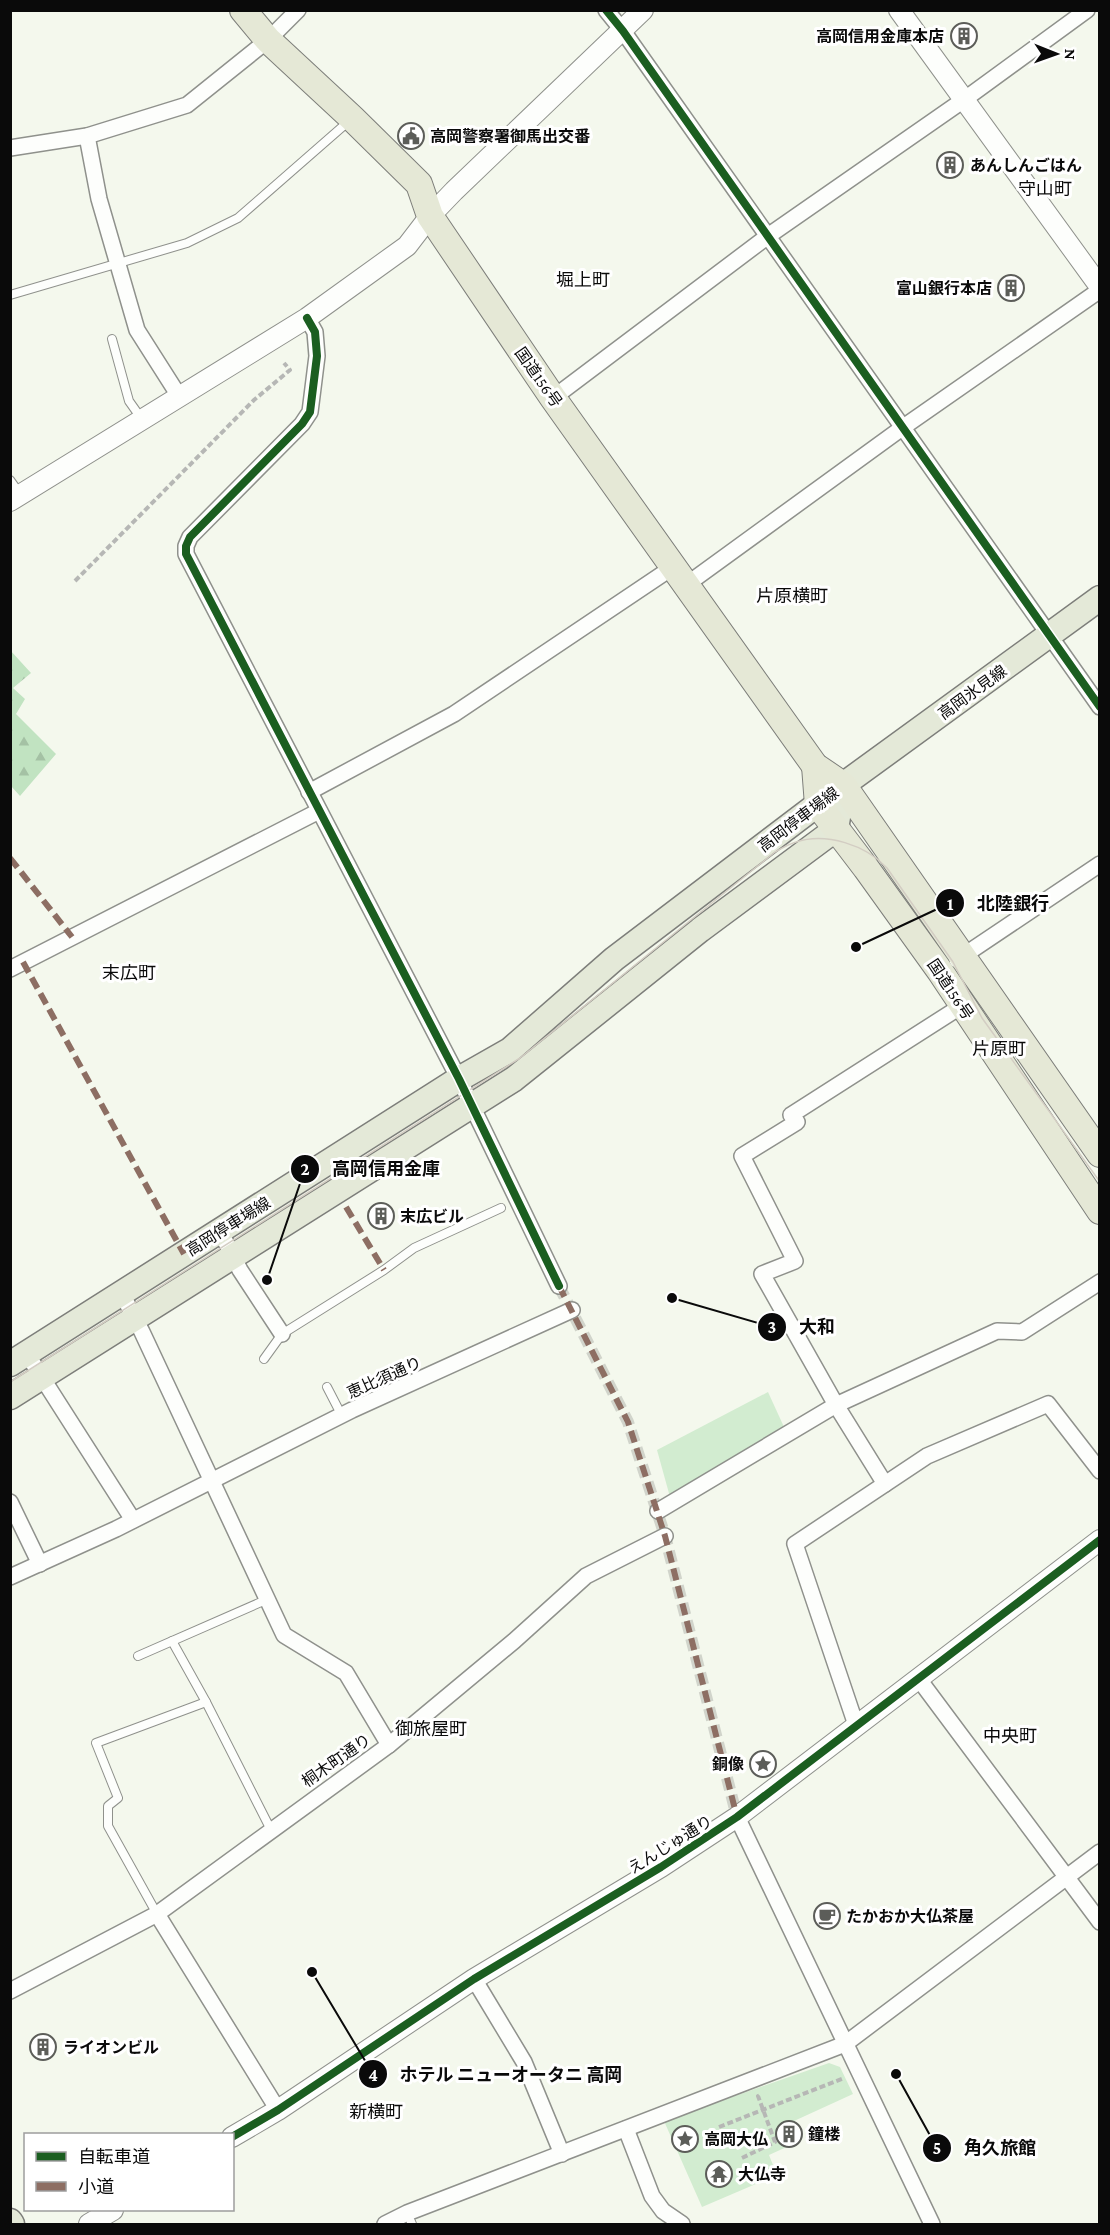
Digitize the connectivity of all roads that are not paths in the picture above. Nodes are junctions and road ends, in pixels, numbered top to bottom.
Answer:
1 (243, 10) edge
2 (298, 10) edge
3 (606, 10) edge
4 (643, 10) edge
5 (899, 10) edge
6 (1087, 10) edge
7 (623, 31) junction
8 (268, 40) junction
9 (965, 99) junction
10 (352, 118) junction
11 (87, 136) junction
12 (10, 148) edge
13 (430, 216) junction
14 (768, 236) junction
15 (118, 264) junction
16 (1100, 289) edge
17 (10, 295) edge
18 (307, 318) junction
19 (112, 339) dead end
20 (179, 396) junction
21 (553, 398) junction
22 (142, 419) junction
23 (902, 428) junction
24 (14, 492) edge
25 (680, 576) junction
26 (1100, 598) edge
27 (1049, 637) junction
28 (1100, 707) edge
29 (815, 766) junction
30 (843, 785) junction
31 (309, 792) junction
32 (818, 805) junction
33 (319, 811) junction
34 (836, 829) junction
35 (1100, 864) edge
36 (962, 957) junction
37 (10, 969) edge
38 (940, 971) junction
39 (963, 1005) junction
40 (459, 1079) junction
41 (471, 1106) junction
42 (1100, 1154) edge
43 (1072, 1173) junction
44 (501, 1208) dead end
45 (1100, 1211) edge
46 (220, 1231) junction
47 (233, 1256) junction
48 (1100, 1282) edge
49 (559, 1286) tunnel mouth
50 (122, 1294) junction
51 (572, 1310) dead end
52 (135, 1318) junction
53 (282, 1335) junction
54 (19, 1359) edge
55 (264, 1359) dead end
56 (41, 1378) junction
57 (327, 1387) dead end
58 (10, 1397) edge
59 (836, 1405) junction
60 (342, 1416) junction
61 (1100, 1471) edge
62 (212, 1479) junction
63 (885, 1484) junction
64 (10, 1502) edge
65 (657, 1511) dead end
66 (133, 1520) junction
67 (665, 1536) dead end
68 (1100, 1540) edge
69 (40, 1564) junction
70 (10, 1577) edge
71 (268, 1599) junction
72 (172, 1641) junction
73 (138, 1656) dead end
74 (918, 1678) junction
75 (206, 1702) junction
76 (856, 1725) junction
77 (388, 1745) junction
78 (738, 1817) junction
79 (271, 1830) junction
80 (1100, 1852) edge
81 (1066, 1876) junction
82 (157, 1914) junction
83 (1100, 1922) edge
84 (474, 1979) junction
85 (10, 1991) edge
86 (845, 2044) junction
87 (278, 2110) junction
88 (626, 2129) junction
89 (234, 2136) edge
90 (562, 2154) junction
91 (111, 2211) edge
92 (409, 2219) edge
93 (88, 2224) edge
94 (385, 2224) edge
95 (682, 2224) edge
96 (932, 2224) edge

1 - 8 highway, 国道156号
2 - 8 street
3 - 7 street
4 - 7 street
5 - 9 street
6 - 9 street
7 - 13 street
7 - 14 street
8 - 10 highway, 国道156号
8 - 11 street
9 - 14 street
9 - 16 street
10 - 13 highway, 国道156号
10 - 15 lane
11 - 12 street
11 - 15 street
13 - 18 street
13 - 21 highway, 国道156号
14 - 21 street
14 - 23 street
15 - 17 lane
15 - 20 street
16 - 23 street
18 - 20 street
18 - 31 street
19 - 22 lane
20 - 22 street
21 - 25 highway, 国道156号
22 - 24 street
23 - 25 street
23 - 27 street
25 - 29 highway, 国道156号
25 - 31 street
26 - 27 main road, 高岡氷見線
27 - 28 street
27 - 30 main road, 高岡氷見線
29 - 30 highway, 国道156号
29 - 32 highway
30 - 32 main road, 高岡停車場線
30 - 34 main road, 高岡停車場線
30 - 36 highway, 国道156号
31 - 33 street
32 - 34 highway, 国道156号
32 - 40 main road, 高岡停車場線
33 - 37 street
33 - 40 street
34 - 38 highway, 国道156号
34 - 41 main road, 高岡停車場線
35 - 36 street
36 - 38 street
36 - 42 highway, 国道156号
38 - 39 highway, 国道156号
39 - 43 highway, 国道156号
39 - 59 street
40 - 41 street
40 - 46 main road, 高岡停車場線
41 - 47 main road, 高岡停車場線
41 - 49 street
42 - 43 street
43 - 45 highway, 国道156号
44 - 53 lane
46 - 47 street
46 - 50 main road, 高岡停車場線
47 - 52 main road, 高岡停車場線
47 - 53 street
48 - 59 street
50 - 52 street
50 - 54 main road, 高岡停車場線
51 - 60 street, 恵比須通り
52 - 56 main road, 高岡停車場線
52 - 62 street
53 - 55 lane
54 - 56 street
56 - 58 main road, 高岡停車場線
56 - 66 street
57 - 60 lane
59 - 63 street
59 - 65 street
60 - 62 street, 恵比須通り
61 - 63 street
62 - 66 street, 恵比須通り
62 - 71 street
63 - 76 street
64 - 69 street
66 - 69 street, 恵比須通り
67 - 77 street, 桐木町通り
68 - 74 street, えんじゅ通り
69 - 70 street, 恵比須通り
71 - 72 lane
71 - 77 street
72 - 73 lane
72 - 75 lane
74 - 76 street, えんじゅ通り
74 - 81 street
75 - 79 lane
75 - 82 lane
76 - 78 street, えんじゅ通り
77 - 79 street, 桐木町通り
78 - 84 street, えんじゅ通り
78 - 86 street
79 - 82 street, 桐木町通り
80 - 81 street
81 - 83 street
81 - 86 street
82 - 85 street, 桐木町通り
82 - 87 street
84 - 87 street, えんじゅ通り
84 - 90 street
86 - 88 street
86 - 96 street
87 - 89 street, えんじゅ通り
88 - 90 street
88 - 95 street
90 - 92 street
91 - 93 street
92 - 94 street

